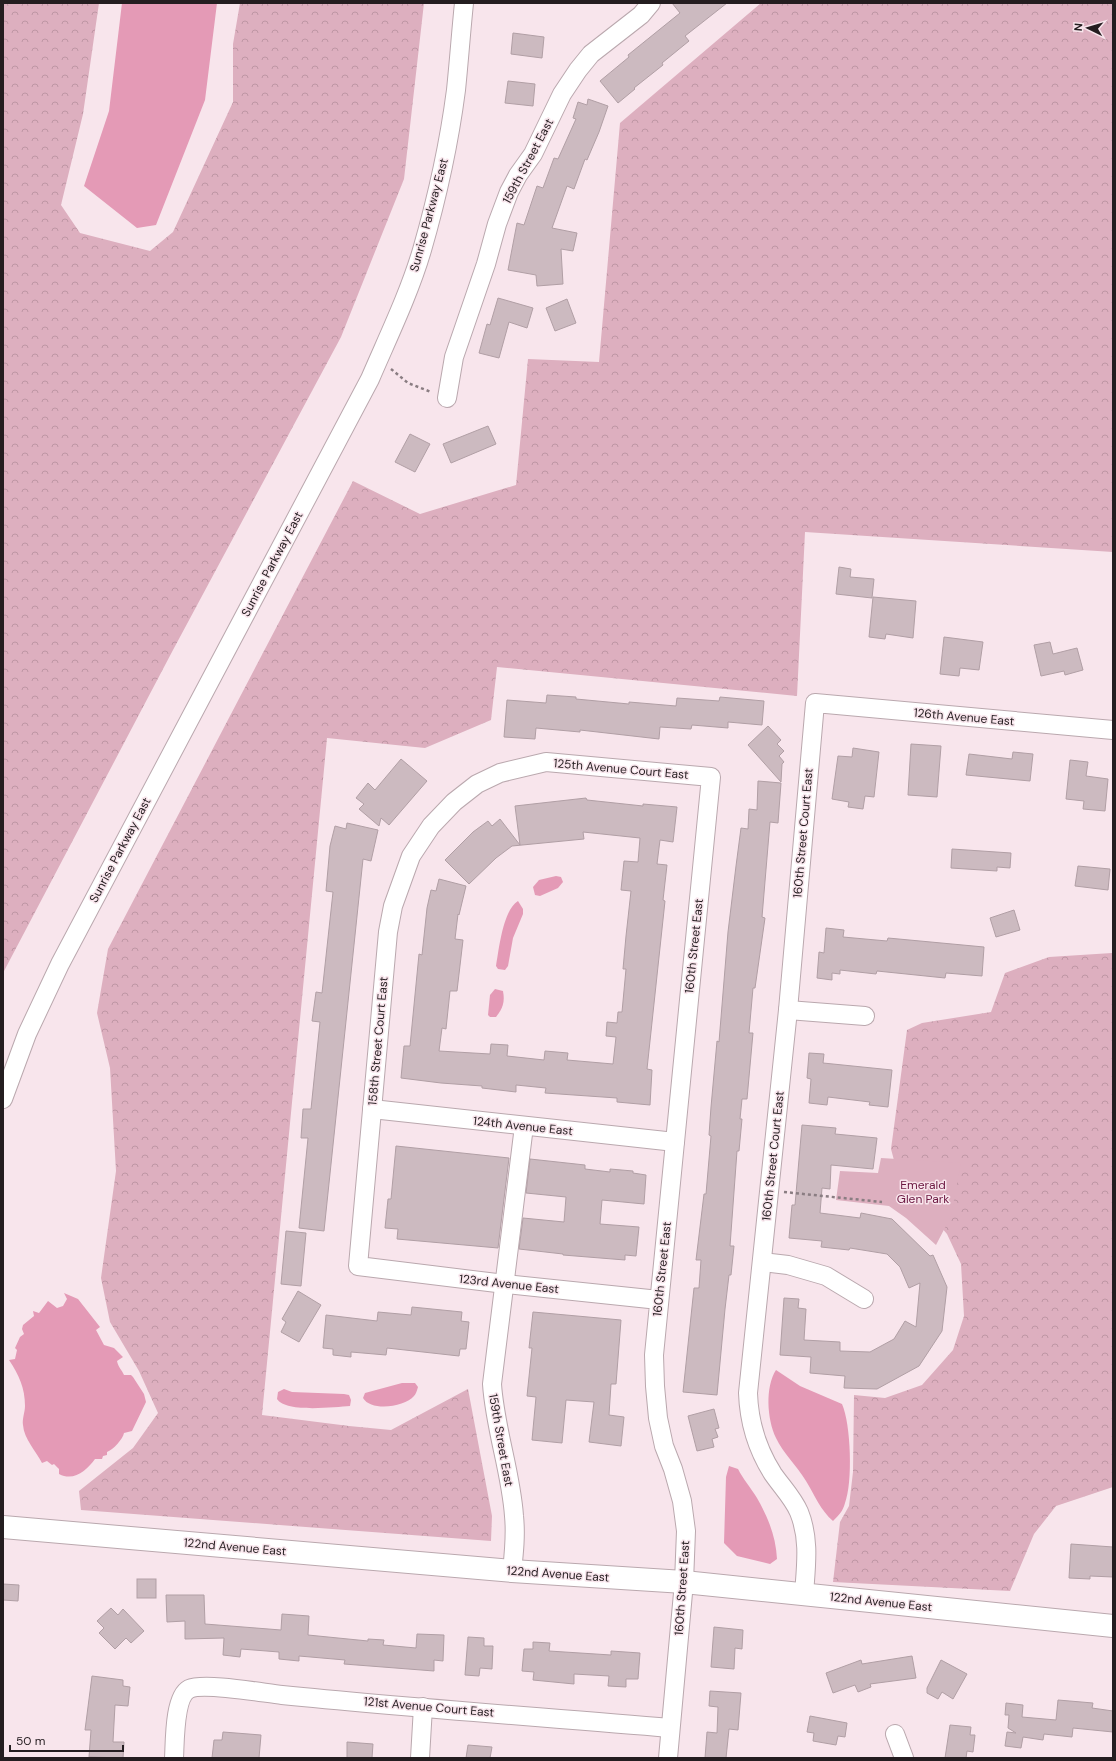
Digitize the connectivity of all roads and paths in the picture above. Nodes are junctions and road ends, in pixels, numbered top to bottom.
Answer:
1 (464, 3) edge
2 (651, 3) edge
3 (397, 374) dead end
4 (447, 398) joint
5 (815, 703) joint
6 (1113, 730) edge
7 (711, 777) joint
8 (431, 826) joint
9 (788, 1010) junction
10 (865, 1016) dead end
11 (3, 1099) edge
12 (372, 1109) junction
13 (524, 1126) junction
14 (675, 1142) junction
15 (769, 1191) junction
16 (882, 1202) dead end
17 (762, 1262) junction
18 (358, 1266) joint
19 (505, 1284) junction
20 (864, 1299) dead end
21 (659, 1300) junction
22 (3, 1527) edge
23 (512, 1571) junction
24 (684, 1582) junction
25 (804, 1594) junction
26 (1113, 1626) edge
27 (423, 1707) junction
28 (670, 1728) junction
29 (894, 1734) dead end
30 (174, 1758) edge
31 (420, 1758) edge
32 (668, 1758) edge
33 (904, 1758) edge

1 - 11 street, Sunrise Parkway East
2 - 4 street, 159th Street East
3 - 4 path
5 - 6 street, 126th Avenue East
5 - 9 street, 160th Street Court East
7 - 8 street, 125th Avenue Court East
7 - 14 street, 160th Street East
8 - 12 street, 158th Street Court East
9 - 10 street
9 - 15 street, 160th Street Court East
12 - 13 street, 124th Avenue East
12 - 18 street, 158th Street Court East
13 - 14 street, 124th Avenue East
13 - 19 street, 159th Street East
14 - 21 street, 160th Street East
15 - 16 path
15 - 17 street, 160th Street Court East
17 - 20 street
17 - 25 street, 160th Street Court East
18 - 19 street, 123rd Avenue East
19 - 21 street, 123rd Avenue East
19 - 23 street, 159th Street East
21 - 24 street, 160th Street East
22 - 23 main road, 122nd Avenue East
23 - 24 main road, 122nd Avenue East
24 - 25 main road, 122nd Avenue East
24 - 28 street, 160th Street East
25 - 26 main road, 122nd Avenue East
27 - 28 street, 121st Avenue Court East
27 - 30 street, 121st Avenue Court East
27 - 31 street
28 - 32 street, 160th Street East
29 - 33 street

